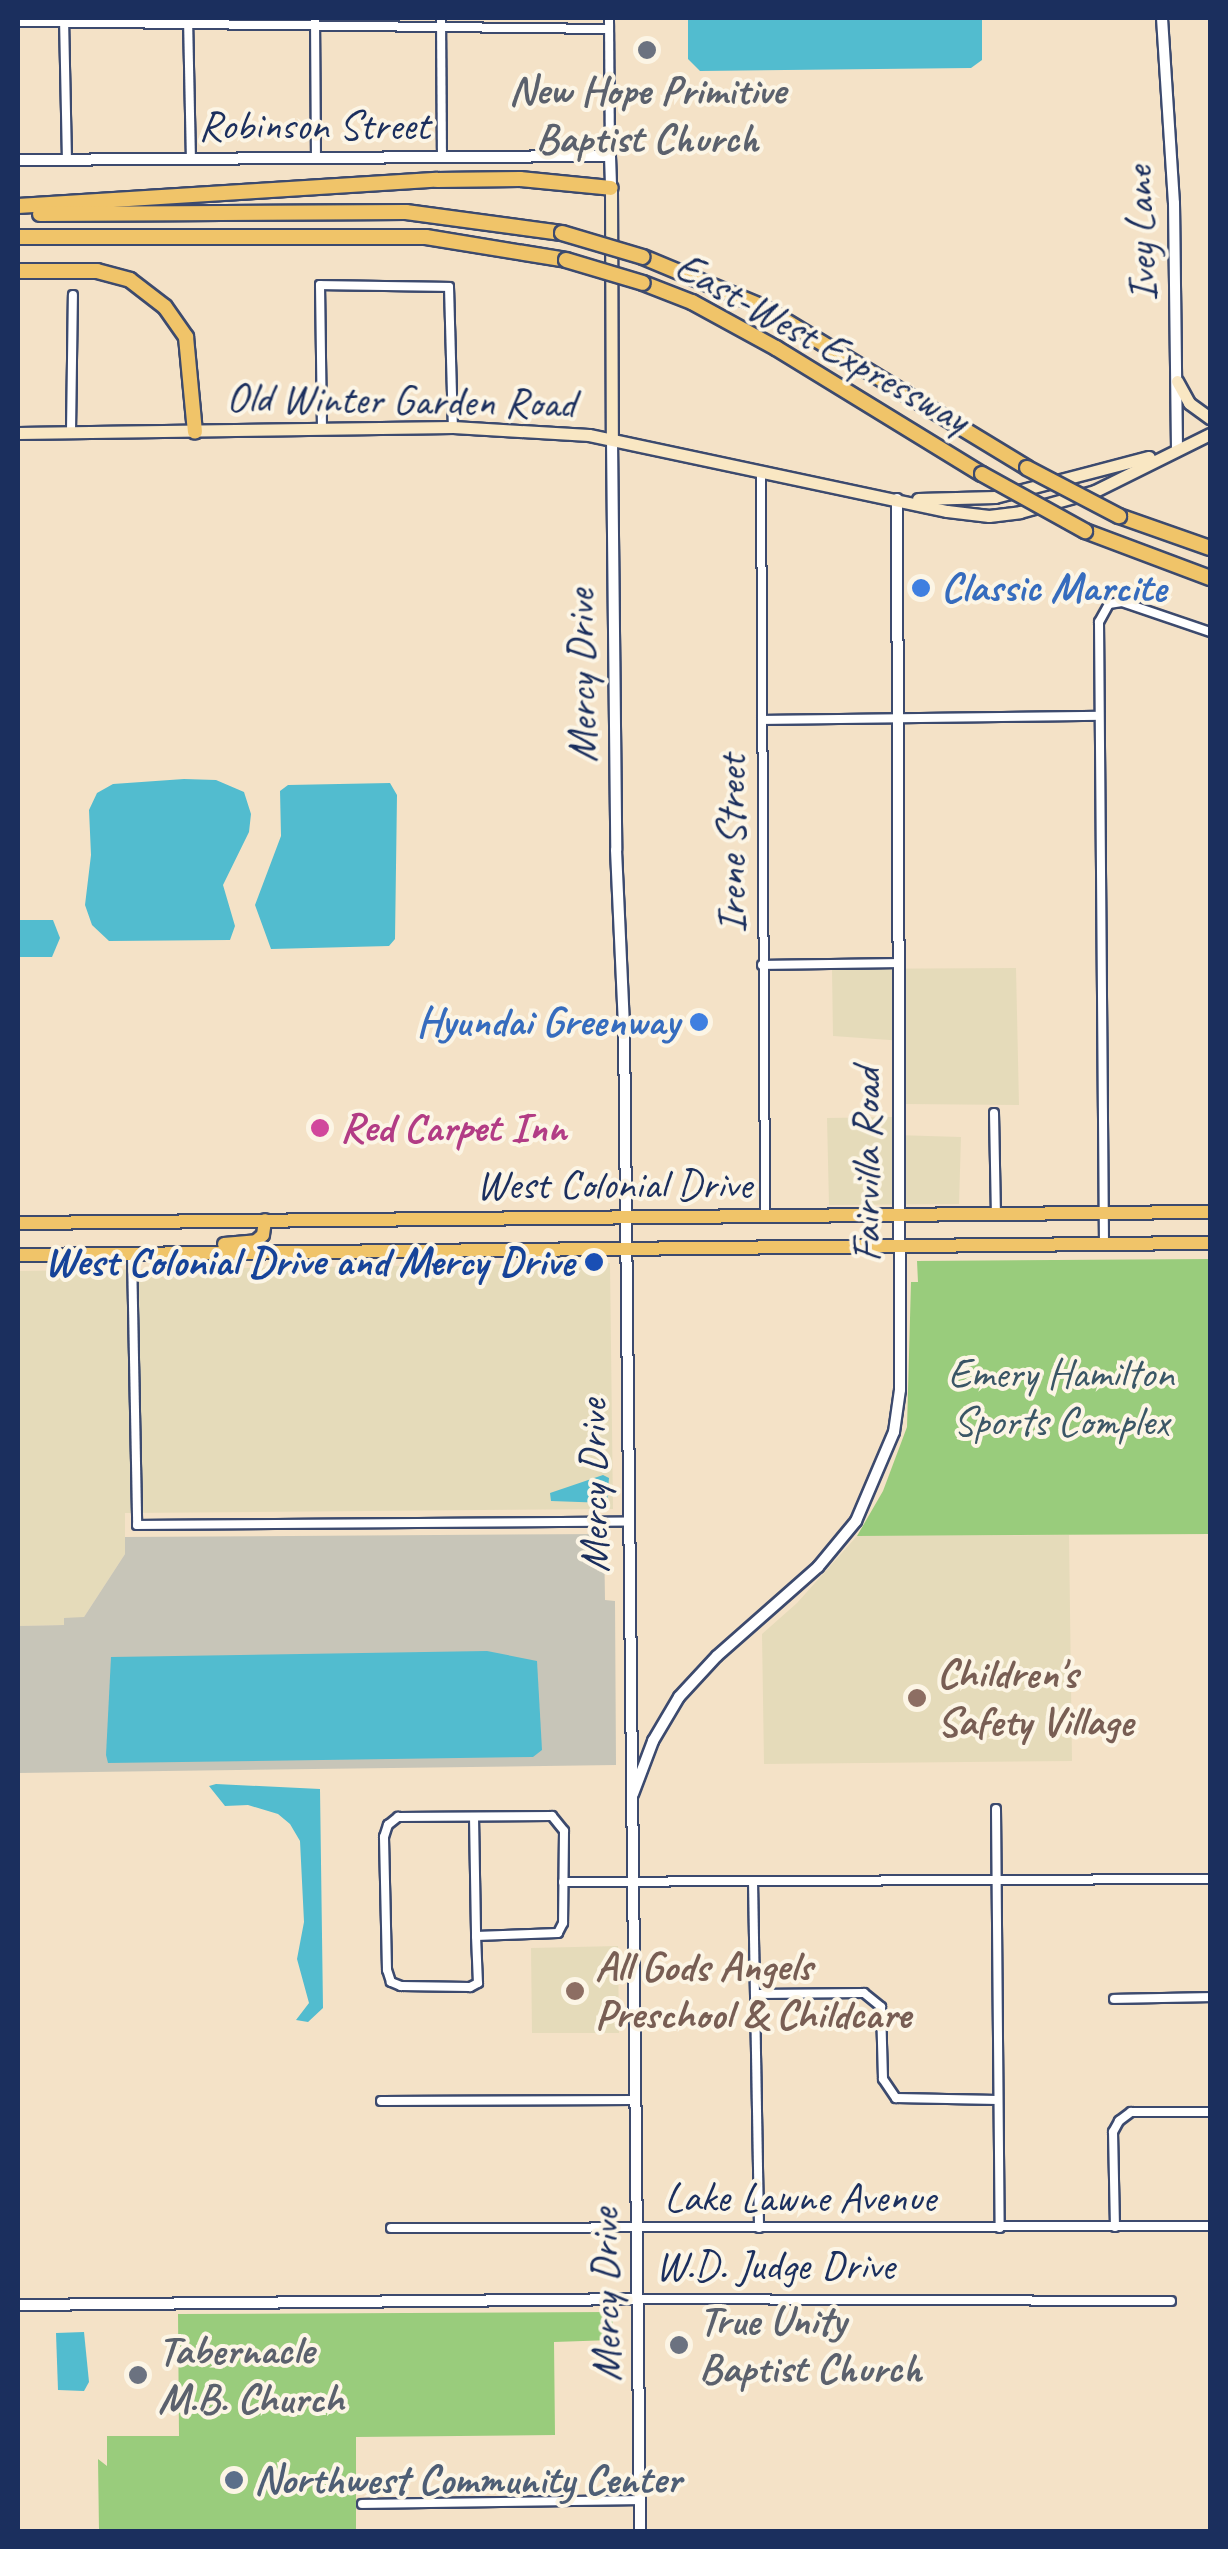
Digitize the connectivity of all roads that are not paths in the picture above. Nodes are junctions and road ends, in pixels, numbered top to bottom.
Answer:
1 (608, 18) edge
2 (1162, 18) edge
3 (64, 21) edge
4 (18, 22) edge
5 (188, 22) edge
6 (315, 22) edge
7 (442, 22) edge
8 (608, 28) junction
9 (610, 156) junction
10 (442, 158) junction
11 (191, 159) junction
12 (316, 159) junction
13 (18, 160) edge
14 (67, 160) junction
15 (612, 188) junction
16 (18, 206) edge
17 (18, 214) edge
18 (18, 237) edge
19 (18, 271) edge
20 (73, 295) dead end
21 (1177, 382) junction
22 (1210, 418) edge
23 (453, 427) junction
24 (322, 428) junction
25 (71, 432) junction
26 (195, 432) junction
27 (18, 433) edge
28 (1210, 434) edge
29 (612, 439) junction
30 (1177, 448) junction
31 (762, 472) junction
32 (896, 499) junction
33 (1210, 548) edge
34 (1210, 578) edge
35 (1210, 632) edge
36 (1099, 716) junction
37 (895, 718) junction
38 (762, 720) junction
39 (898, 962) junction
40 (762, 965) junction
41 (994, 1113) dead end
42 (1104, 1212) junction
43 (1210, 1212) edge
44 (900, 1214) junction
45 (996, 1214) junction
46 (764, 1216) junction
47 (624, 1217) junction
48 (265, 1220) junction
49 (18, 1223) edge
50 (1210, 1243) edge
51 (1104, 1244) junction
52 (900, 1246) junction
53 (624, 1249) junction
54 (159, 1253) junction
55 (132, 1254) junction
56 (18, 1255) edge
57 (628, 1522) junction
58 (653, 1741) junction
59 (630, 1746) junction
60 (631, 1800) junction
61 (996, 1810) dead end
62 (474, 1818) junction
63 (1210, 1879) edge
64 (753, 1881) junction
65 (563, 1882) junction
66 (632, 1882) junction
67 (997, 1882) junction
68 (476, 1936) junction
69 (756, 1994) junction
70 (1210, 1998) edge
71 (1114, 1999) dead end
72 (381, 2100) dead end
73 (634, 2100) junction
74 (998, 2100) junction
75 (1210, 2112) edge
76 (1210, 2226) edge
77 (1115, 2227) junction
78 (391, 2228) dead end
79 (759, 2228) junction
80 (1000, 2228) junction
81 (638, 2229) junction
82 (639, 2299) junction
83 (1172, 2301) dead end
84 (18, 2305) edge
85 (640, 2500) junction
86 (362, 2504) dead end
87 (640, 2532) edge

1 - 8 street
2 - 21 street, Ivey Lane
3 - 4 street
3 - 5 street
3 - 14 street
5 - 6 street
5 - 11 street
6 - 7 street
6 - 12 street
7 - 8 street
7 - 10 street
8 - 9 street
9 - 10 street, Robinson Street
9 - 15 street
10 - 12 street, Robinson Street
11 - 12 street, Robinson Street
11 - 14 street, Robinson Street
13 - 14 street, Robinson Street
15 - 16 highway
15 - 29 main road
17 - 33 highway, East-West Expressway, bridge
18 - 34 highway, East-West Expressway, bridge
19 - 26 highway
20 - 25 street
21 - 22 main road
21 - 30 street, Ivey Lane
23 - 24 main road, Old Winter Garden Road
23 - 24 street
23 - 29 main road, Old Winter Garden Road
24 - 26 main road, Old Winter Garden Road
25 - 26 main road, Old Winter Garden Road
25 - 27 main road, Old Winter Garden Road
28 - 30 main road, Old Winter Garden Road
29 - 31 main road, Old Winter Garden Road
29 - 47 street, Mercy Drive
30 - 32 main road, Old Winter Garden Road
30 - 32 main road, Old Winter Garden Road
31 - 32 main road, Old Winter Garden Road
31 - 38 street, Irene Street
32 - 37 street, Fairvilla Road
35 - 36 street
36 - 37 street
36 - 42 street
37 - 38 street
37 - 39 street, Fairvilla Road
38 - 40 street, Irene Street
39 - 40 street
39 - 44 street, Fairvilla Road
40 - 46 street, Irene Street
41 - 45 street
42 - 43 highway, West Colonial Drive
42 - 45 highway, West Colonial Drive
42 - 51 street
44 - 45 highway, West Colonial Drive
44 - 46 highway, West Colonial Drive
44 - 52 street, Fairvilla Road
46 - 47 highway, West Colonial Drive
47 - 48 highway, West Colonial Drive
47 - 53 street, Mercy Drive
48 - 49 highway, West Colonial Drive
48 - 54 highway
50 - 51 highway, West Colonial Drive
51 - 52 highway, West Colonial Drive
52 - 53 highway, West Colonial Drive
52 - 58 street, Fairvilla Road
53 - 54 highway, West Colonial Drive
53 - 57 street, Mercy Drive
54 - 55 highway, West Colonial Drive
55 - 56 highway, West Colonial Drive
55 - 57 street
57 - 59 street, Mercy Drive
58 - 59 street
58 - 60 street, Fairvilla Road
59 - 60 street, Mercy Drive
60 - 66 street, Mercy Drive
61 - 67 street
62 - 65 street
62 - 68 street
62 - 68 street
63 - 67 street
64 - 66 street
64 - 67 street
64 - 69 street
65 - 66 street
65 - 68 street
66 - 73 street, Mercy Drive
67 - 74 street
69 - 74 street
69 - 79 street
70 - 71 street
72 - 73 street
73 - 81 street, Mercy Drive
74 - 80 street
75 - 77 street
76 - 77 street, Lake Lawne Avenue
77 - 80 street, Lake Lawne Avenue
78 - 81 street, Lake Lawne Avenue
79 - 80 street, Lake Lawne Avenue
79 - 81 street, Lake Lawne Avenue
81 - 82 street, Mercy Drive
82 - 83 street, W.D. Judge Drive
82 - 84 street, W.D. Judge Drive
82 - 85 street, Mercy Drive
85 - 86 street
85 - 87 street, Mercy Drive

